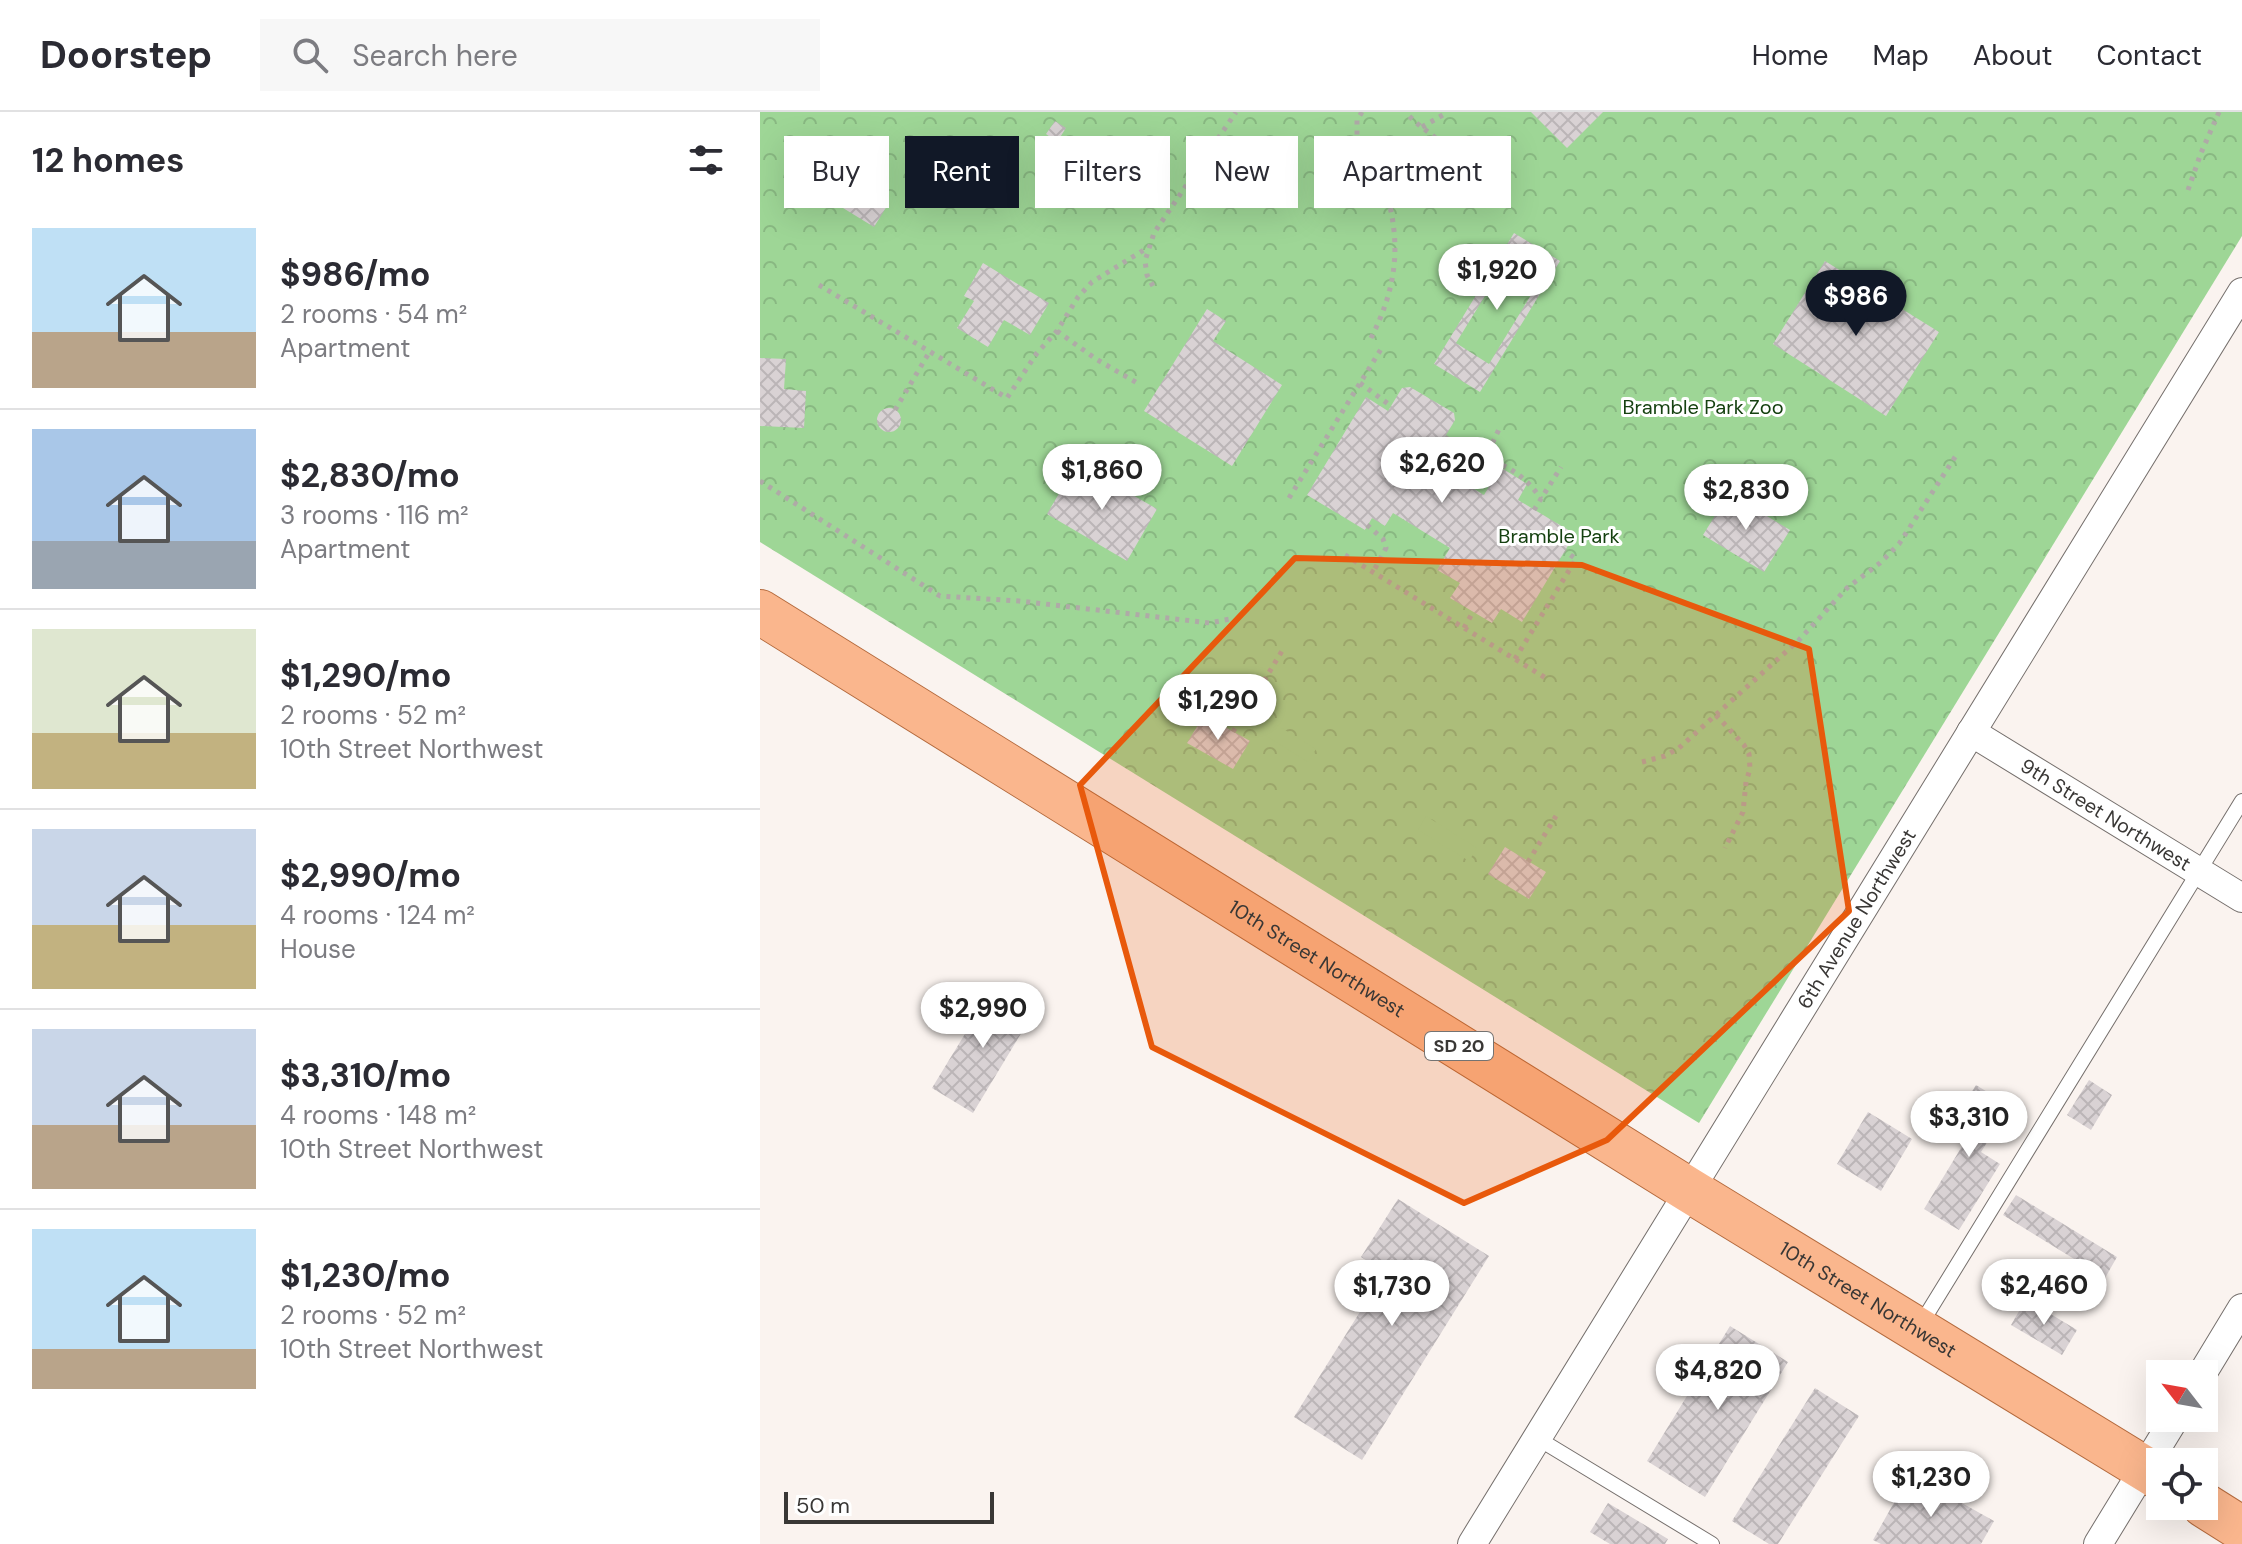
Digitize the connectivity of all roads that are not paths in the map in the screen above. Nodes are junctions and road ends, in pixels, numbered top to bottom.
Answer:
1 (2242, 292) edge
2 (760, 612) edge
3 (1971, 732) junction
4 (2242, 801) edge
5 (2199, 872) junction
6 (2242, 898) edge
7 (1689, 1190) junction
8 (2242, 1308) edge
9 (1917, 1330) junction
10 (2210, 1360) edge
11 (1537, 1438) junction
12 (2146, 1469) edge
13 (2146, 1481) edge
14 (2218, 1514) edge
15 (2242, 1529) edge
16 (1472, 1544) edge
17 (1712, 1544) edge
18 (2098, 1544) edge

1 - 3 street, 6th Avenue Northwest
2 - 7 main road, 10th Street Northwest / SD 20
3 - 5 street, 9th Street Northwest
3 - 7 street, 6th Avenue Northwest
4 - 5 lane
5 - 6 street, 9th Street Northwest
5 - 9 lane
7 - 9 main road, 10th Street Northwest / SD 20
7 - 11 street, 6th Avenue Northwest
8 - 10 street
9 - 12 main road, 10th Street Northwest / SD 20
11 - 16 street, 6th Avenue Northwest
11 - 17 lane
13 - 18 street
14 - 15 main road

